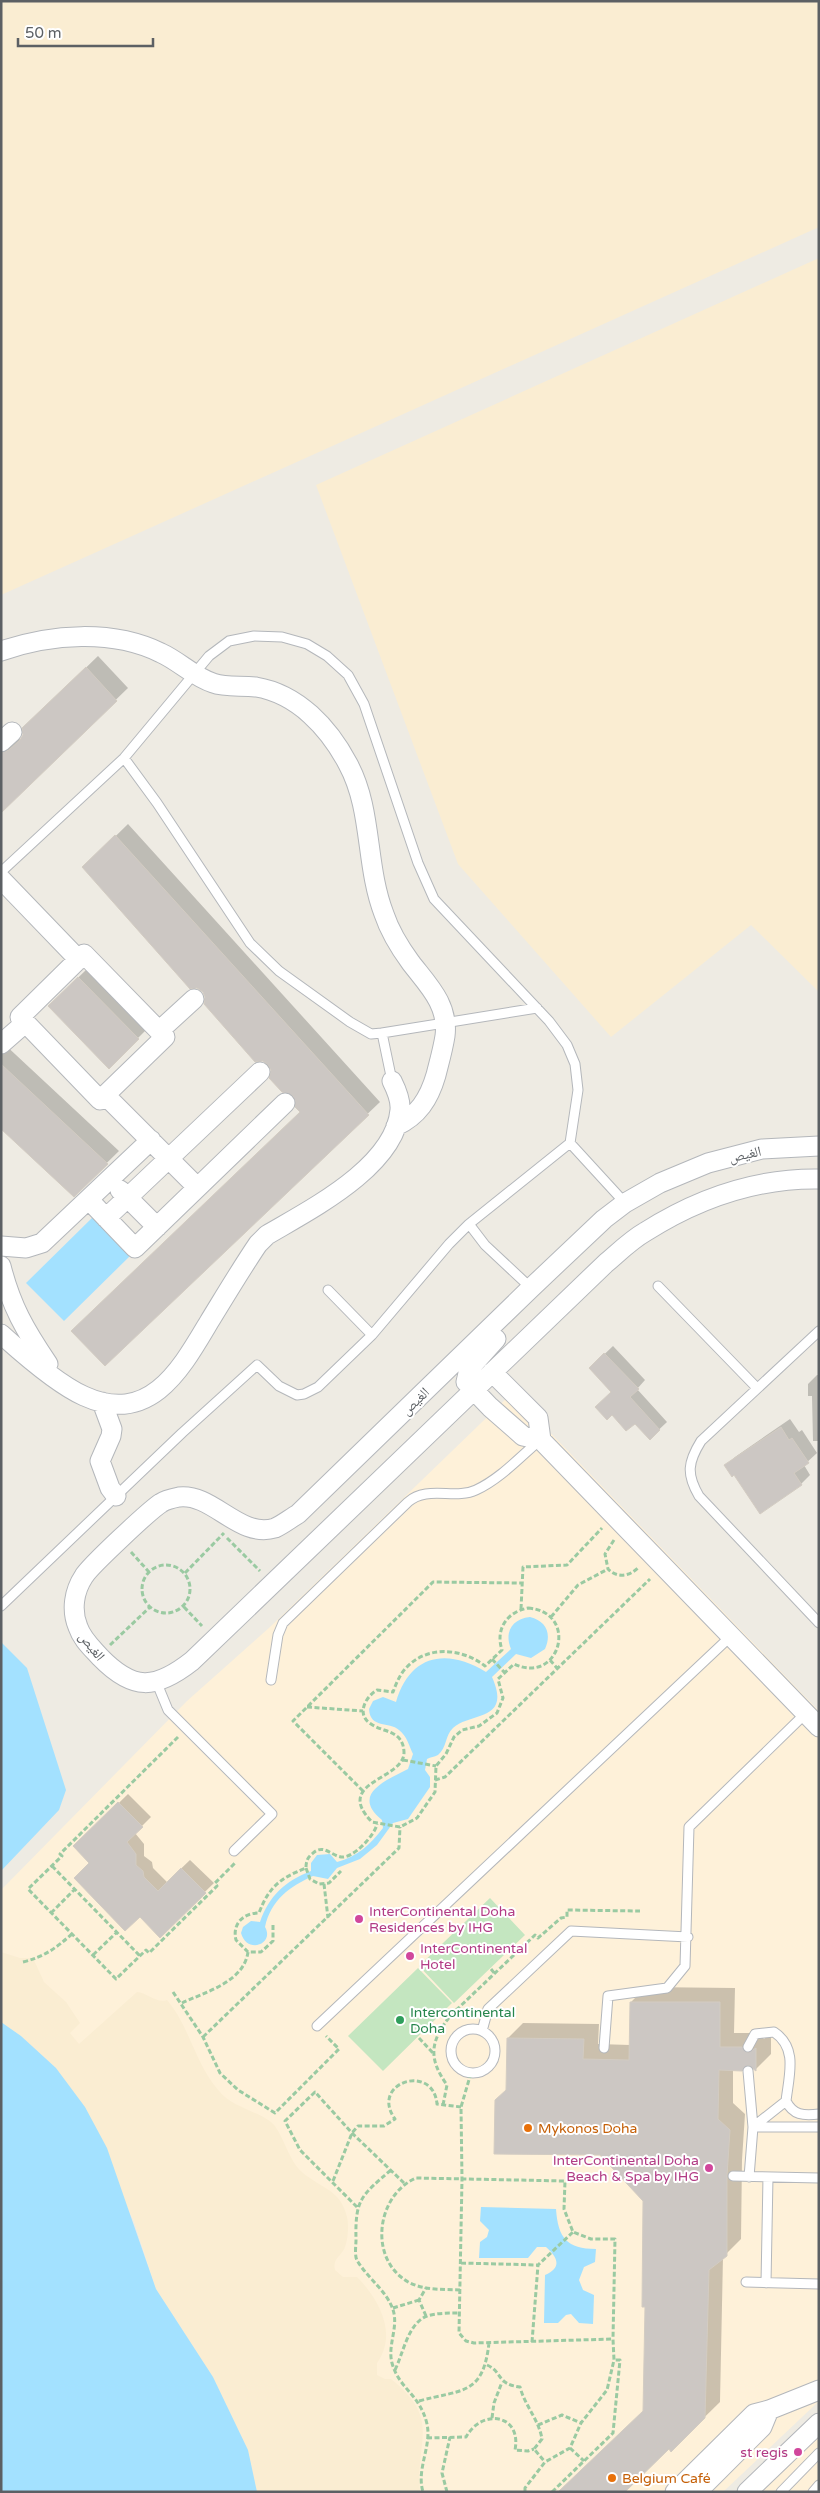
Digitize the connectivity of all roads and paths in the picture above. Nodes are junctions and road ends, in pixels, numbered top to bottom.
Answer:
1 (1, 651) edge
2 (194, 673) junction
3 (124, 758) junction
4 (1, 872) edge
5 (1, 879) edge
6 (79, 960) junction
7 (194, 999) dead end
8 (537, 1008) junction
9 (25, 1023) junction
10 (445, 1023) junction
11 (159, 1031) junction
12 (382, 1034) junction
13 (1, 1044) edge
14 (260, 1072) dead end
15 (392, 1081) joint
16 (105, 1095) junction
17 (285, 1103) dead end
18 (396, 1126) junction
19 (151, 1140) junction
20 (570, 1143) junction
21 (819, 1146) edge
22 (169, 1158) junction
23 (819, 1179) edge
24 (110, 1180) junction
25 (197, 1187) junction
26 (128, 1197) junction
27 (89, 1200) junction
28 (625, 1203) junction
29 (106, 1218) junction
30 (469, 1224) junction
31 (157, 1227) junction
32 (1, 1246) edge
33 (1, 1266) edge
34 (658, 1286) dead end
35 (531, 1288) junction
36 (328, 1290) dead end
37 (504, 1315) junction
38 (819, 1331) edge
39 (1, 1334) edge
40 (372, 1335) junction
41 (492, 1372) junction
42 (59, 1379) junction
43 (757, 1388) junction
44 (473, 1391) junction
45 (102, 1402) junction
46 (541, 1440) junction
47 (116, 1496) junction
48 (620, 1521) junction
49 (227, 1526) junction
50 (120, 1541) junction
51 (657, 1560) junction
52 (608, 1569) junction
53 (149, 1572) junction
54 (185, 1573) junction
55 (522, 1583) junction
56 (273, 1584) junction
57 (1, 1606) edge
58 (150, 1607) junction
59 (184, 1607) junction
60 (521, 1609) junction
61 (551, 1617) junction
62 (819, 1623) edge
63 (731, 1636) junction
64 (215, 1639) junction
65 (99, 1655) junction
66 (493, 1660) junction
67 (550, 1660) junction
68 (558, 1668) junction
69 (503, 1671) junction
70 (271, 1680) dead end
71 (156, 1681) junction
72 (307, 1707) junction
73 (363, 1711) junction
74 (492, 1718) junction
75 (812, 1720) edge
76 (499, 1724) junction
77 (187, 1728) junction
78 (403, 1760) junction
79 (436, 1766) junction
80 (435, 1780) junction
81 (363, 1792) junction
82 (378, 1824) junction
83 (398, 1827) junction
84 (250, 1836) junction
85 (234, 1851) dead end
86 (52, 1866) junction
87 (307, 1869) junction
88 (340, 1870) dead end
89 (324, 1884) junction
90 (76, 1889) junction
91 (51, 1913) junction
92 (328, 1918) junction
93 (273, 1926) dead end
94 (117, 1932) junction
95 (72, 1934) junction
96 (688, 1937) junction
97 (248, 1952) junction
98 (93, 1955) junction
99 (140, 1956) junction
100 (23, 1962) dead end
101 (491, 1969) dead end
102 (495, 1974) dead end
103 (173, 1992) dead end
104 (182, 2003) junction
105 (317, 2026) joint
106 (482, 2031) junction
107 (203, 2037) junction
108 (419, 2038) dead end
109 (604, 2048) dead end
110 (748, 2048) dead end
111 (433, 2053) dead end
112 (748, 2071) dead end
113 (471, 2073) junction
114 (786, 2101) junction
115 (461, 2108) junction
116 (819, 2114) edge
117 (752, 2127) junction
118 (819, 2127) edge
119 (352, 2132) junction
120 (390, 2170) junction
121 (733, 2176) dead end
122 (749, 2176) junction
123 (768, 2177) junction
124 (462, 2178) junction
125 (819, 2178) edge
126 (332, 2181) junction
127 (404, 2183) junction
128 (357, 2207) junction
129 (571, 2233) junction
130 (461, 2263) junction
131 (538, 2265) junction
132 (746, 2282) dead end
133 (766, 2283) junction
134 (819, 2284) edge
135 (426, 2288) junction
136 (460, 2290) junction
137 (419, 2300) junction
138 (393, 2308) junction
139 (458, 2312) junction
140 (426, 2316) junction
141 (612, 2340) junction
142 (532, 2342) junction
143 (490, 2343) junction
144 (614, 2360) junction
145 (487, 2365) junction
146 (394, 2370) junction
147 (502, 2382) junction
148 (819, 2390) edge
149 (419, 2401) junction
150 (769, 2410) junction
151 (492, 2418) junction
152 (581, 2423) junction
153 (819, 2423) edge
154 (538, 2425) junction
155 (450, 2437) junction
156 (427, 2438) junction
157 (570, 2448) junction
158 (534, 2449) junction
159 (819, 2452) edge
160 (584, 2461) junction
161 (545, 2462) junction
162 (819, 2485) edge
163 (423, 2492) edge
164 (446, 2492) edge
165 (525, 2492) edge
166 (552, 2492) edge
167 (675, 2492) edge
168 (697, 2492) edge
169 (747, 2492) edge
170 (781, 2492) edge
171 (813, 2492) edge

1 - 2 street
2 - 3 lane
2 - 8 lane
2 - 10 street
3 - 4 lane
3 - 12 lane
5 - 6 street
6 - 9 street
6 - 11 street
7 - 11 street
8 - 10 lane
8 - 20 lane
9 - 13 street
9 - 16 street
10 - 12 lane
10 - 18 street
11 - 16 street
12 - 15 lane
14 - 22 street
15 - 18 street
16 - 19 street
17 - 25 street
18 - 45 street
19 - 22 street
19 - 24 street
20 - 28 lane
20 - 30 lane
21 - 28 street, الغيص
22 - 25 street
22 - 26 street
23 - 41 street, الغيص
24 - 26 street
24 - 27 street
25 - 31 street
26 - 29 street
26 - 31 street
27 - 29 street
27 - 32 street
28 - 35 street, الغيص
29 - 31 street
30 - 35 lane
30 - 40 lane
33 - 42 street
34 - 43 lane
35 - 37 street, الغيص
36 - 40 lane
37 - 44 street
37 - 49 street, الغيص
38 - 43 lane
39 - 42 street
40 - 47 lane
41 - 44 street, الغيص
41 - 46 street
42 - 45 street
43 - 62 lane
44 - 46 street
44 - 56 street, الغيص
45 - 47 street
46 - 48 street
46 - 70 lane
47 - 57 lane
48 - 51 street
48 - 52 path
48 - 55 path
49 - 50 street, الغيص
49 - 54 path
49 - 56 path
50 - 53 path
50 - 65 street, الغيص
51 - 52 path
51 - 63 street
51 - 68 path
52 - 61 path
53 - 54 path
53 - 58 path
54 - 59 path
55 - 60 path
55 - 72 path
56 - 64 street, الغيص
58 - 59 path
58 - 65 path
59 - 64 path
60 - 61 path
60 - 66 path
61 - 67 path
63 - 75 street
63 - 105 lane
64 - 71 street, الغيص
65 - 71 street, الغيص
66 - 69 path
66 - 73 path
67 - 68 path
67 - 69 path
68 - 76 path
69 - 74 path
71 - 77 lane
72 - 73 path
72 - 81 path
73 - 78 path
74 - 76 path
74 - 79 path
75 - 96 lane
76 - 80 path
77 - 84 lane
77 - 86 path
78 - 79 path
78 - 81 path
79 - 80 path
80 - 83 path
81 - 82 path
82 - 83 path
82 - 87 path
83 - 92 path
84 - 85 lane
84 - 99 path
86 - 90 path
86 - 91 path
87 - 89 path
87 - 97 path
88 - 89 path
89 - 92 path
90 - 91 path
90 - 94 path
91 - 95 path
92 - 107 path
93 - 97 path
94 - 98 path
94 - 99 path
95 - 98 path
95 - 100 path
96 - 106 lane
96 - 109 lane
97 - 104 path
98 - 99 path
101 - 102 path
103 - 104 path
104 - 107 path
105 - 107 path
106 - 113 lane
106 - 113 lane
108 - 111 path
110 - 114 lane
112 - 117 lane
113 - 115 path
114 - 116 lane
114 - 117 lane
115 - 119 path
115 - 124 path
117 - 118 lane
117 - 122 lane
119 - 120 path
119 - 126 path
119 - 126 path
120 - 127 path
120 - 128 path
121 - 122 lane
122 - 123 lane
123 - 125 lane
123 - 133 lane
124 - 127 path
124 - 129 path
124 - 130 path
126 - 128 path
127 - 135 path
128 - 138 path
129 - 131 path
129 - 141 path
130 - 131 path
130 - 136 path
131 - 142 path
132 - 133 lane
133 - 134 lane
135 - 136 path
135 - 137 path
136 - 139 path
137 - 138 path
137 - 140 path
138 - 146 path
139 - 140 path
139 - 143 path
140 - 146 path
141 - 142 path
141 - 144 path
142 - 143 path
143 - 145 path
144 - 152 path
144 - 160 path
145 - 147 path
145 - 149 path
146 - 149 path
147 - 151 path
147 - 154 path
148 - 150 street
149 - 156 path
150 - 167 street
150 - 168 street
151 - 155 path
151 - 158 path
152 - 154 path
152 - 157 path
153 - 169 street
154 - 158 path
155 - 156 path
155 - 164 path
156 - 163 path
157 - 160 path
157 - 161 path
158 - 161 path
159 - 170 lane
160 - 166 path
161 - 165 path
162 - 171 lane

